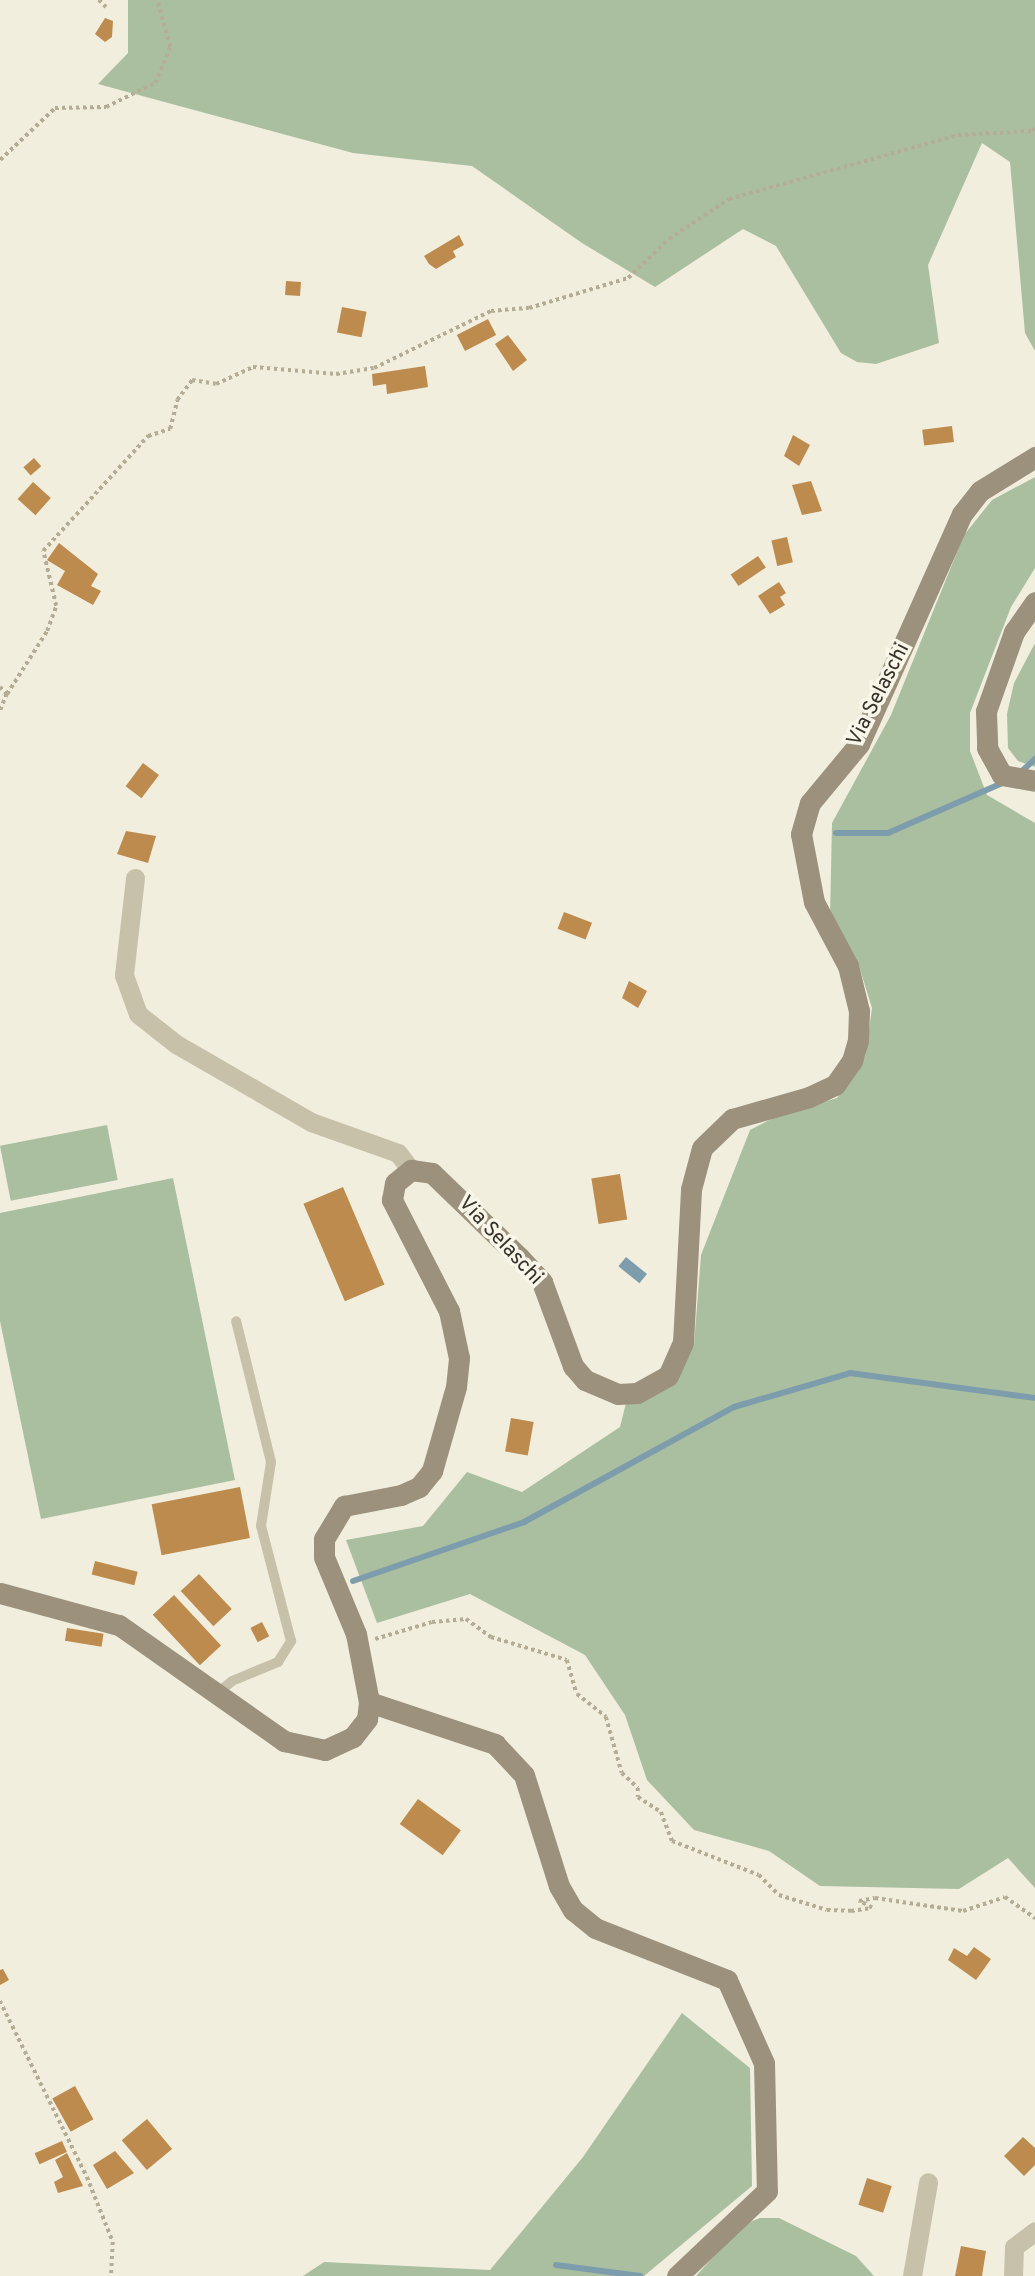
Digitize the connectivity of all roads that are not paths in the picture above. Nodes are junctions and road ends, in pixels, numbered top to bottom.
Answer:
1 (1035, 457) edge
2 (1035, 602) edge
3 (1035, 781) edge
4 (135, 878) dead end
5 (411, 1170) junction
6 (236, 1321) dead end
7 (0, 1592) edge
8 (214, 1696) junction
9 (369, 1702) junction
10 (929, 2182) dead end
11 (1035, 2231) edge
12 (677, 2276) edge
13 (912, 2276) edge
14 (1013, 2276) edge

1 - 5 street, Via Selaschi
2 - 3 street
4 - 5 street
5 - 9 street
6 - 8 lane
7 - 8 street
8 - 9 street
9 - 12 street
10 - 13 street
11 - 14 street

